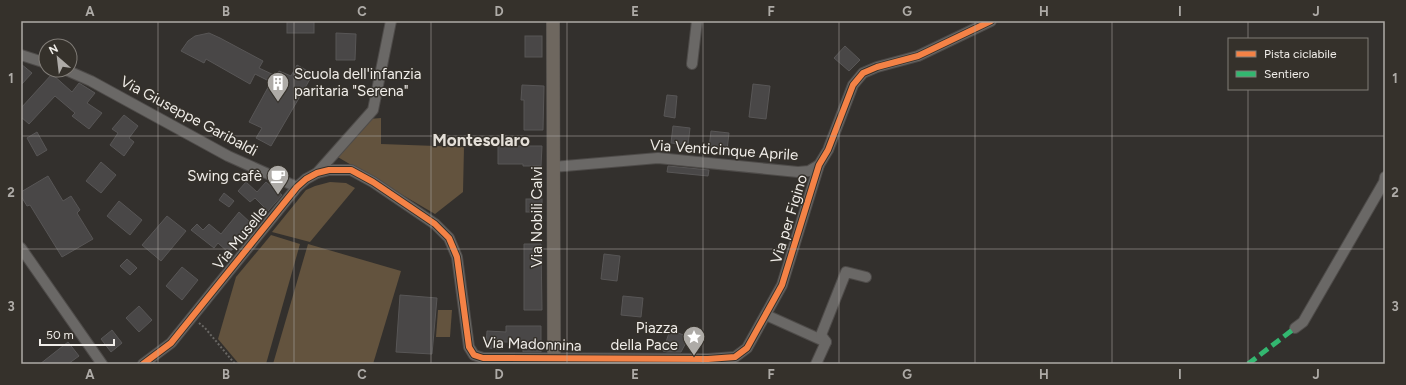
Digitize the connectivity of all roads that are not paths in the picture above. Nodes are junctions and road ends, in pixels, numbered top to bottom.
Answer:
1 (391, 21) edge
2 (553, 21) edge
3 (697, 21) edge
4 (989, 21) edge
5 (21, 55) edge
6 (38, 60) edge
7 (692, 64) dead end
8 (78, 75) edge
9 (819, 165) junction
10 (553, 167) junction
11 (317, 173) junction
12 (1385, 178) edge
13 (373, 182) joint
14 (298, 187) junction
15 (21, 248) edge
16 (866, 277) dead end
17 (766, 315) junction
18 (1295, 328) dead end
19 (826, 342) junction
20 (554, 361) edge
21 (708, 362) edge
22 (102, 364) edge
23 (143, 364) edge
24 (816, 364) edge

1 - 11 street
2 - 10 main road, Via Nobili Calvi
3 - 7 street
4 - 9 street, Via per Figino
5 - 6 street
8 - 14 street, Via Giuseppe Garibaldi
9 - 10 street, Via Venticinque Aprile
9 - 17 street, Via per Figino
10 - 20 main road, Via Nobili Calvi
11 - 13 street, Via Muselle
11 - 14 street, Via Muselle
12 - 18 street
13 - 20 street, Via Madonnina
14 - 23 street, Via Muselle
15 - 22 street
16 - 19 street
17 - 19 street
17 - 21 street, Via per Figino
19 - 24 street
20 - 21 street, Via Madonnina

